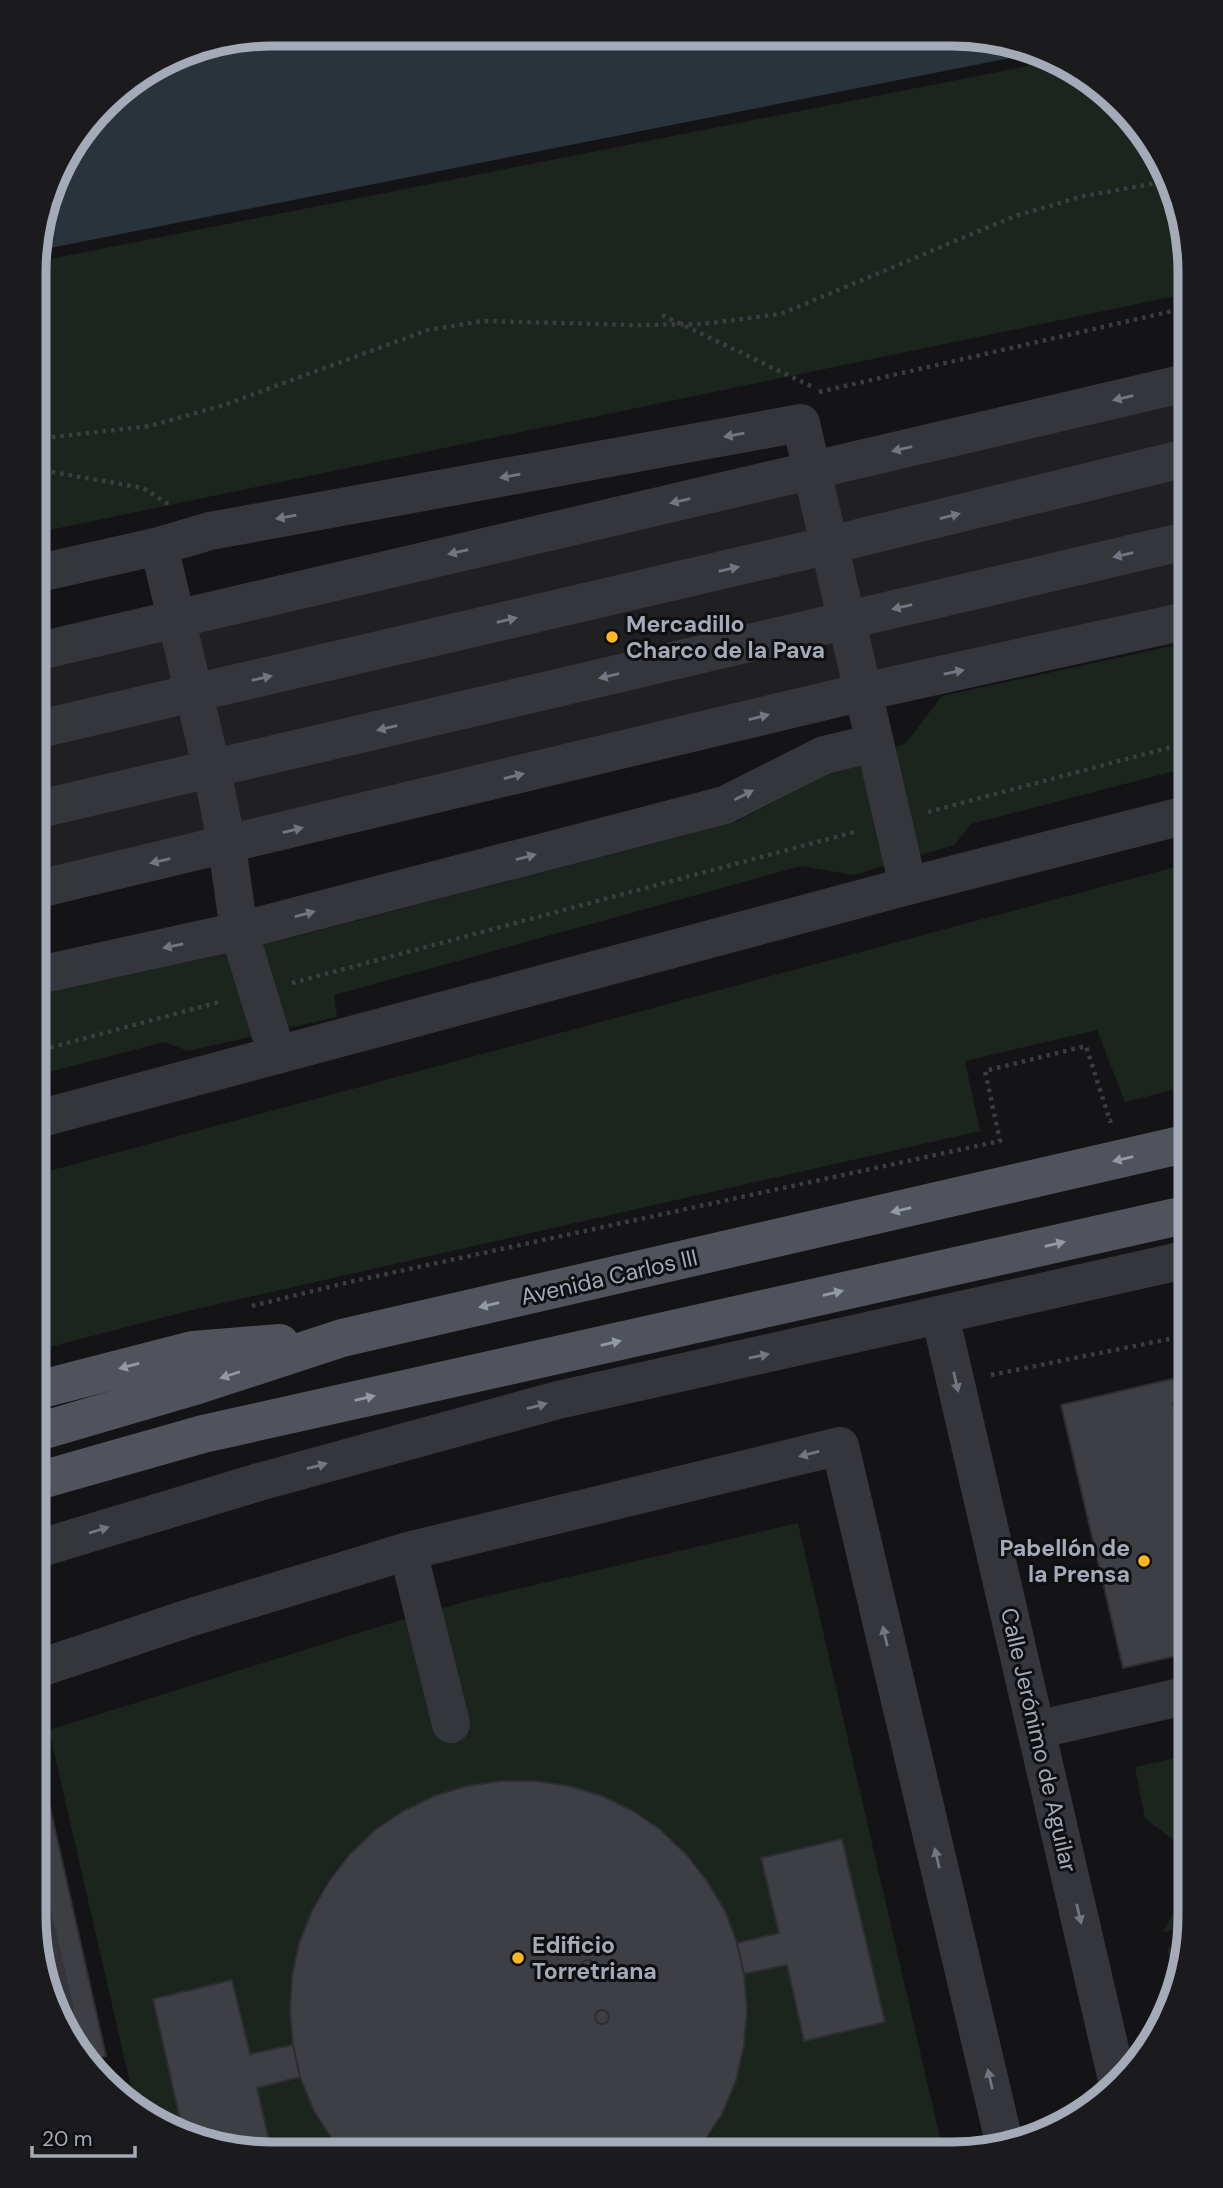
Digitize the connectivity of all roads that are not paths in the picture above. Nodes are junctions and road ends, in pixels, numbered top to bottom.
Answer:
1 (1178, 385) edge
2 (1178, 460) edge
3 (812, 470) junction
4 (1178, 543) edge
5 (830, 545) junction
6 (159, 546) junction
7 (46, 572) edge
8 (175, 618) junction
9 (846, 620) junction
10 (1178, 623) edge
11 (46, 649) edge
12 (863, 692) junction
13 (195, 693) junction
14 (46, 727) edge
15 (875, 743) junction
16 (212, 769) junction
17 (46, 807) edge
18 (1178, 817) edge
19 (227, 846) junction
20 (908, 886) junction
21 (46, 887) edge
22 (239, 931) junction
23 (46, 973) edge
24 (277, 1055) junction
25 (46, 1117) edge
26 (1177, 1146) edge
27 (1177, 1217) edge
28 (1177, 1262) edge
29 (940, 1315) junction
30 (342, 1339) junction
31 (46, 1388) edge
32 (46, 1429) edge
33 (203, 1434) junction
34 (46, 1479) edge
35 (46, 1495) edge
36 (46, 1546) edge
37 (408, 1551) junction
38 (46, 1666) edge
39 (1177, 1698) edge
40 (452, 1724) dead end
41 (1036, 1730) junction
42 (1115, 2071) edge
43 (1003, 2136) edge

1 -> 3 street
5 -> 2 street
3 - 5 street
3 -> 6 street
3 -> 8 street
4 -> 9 street
5 - 9 street
13 -> 5 street
6 - 7 street
6 - 8 street
8 - 11 street
8 - 13 street
9 - 12 street
9 -> 16 street
12 -> 10 street
12 - 15 street
19 -> 12 street
13 - 14 street
13 - 16 street
15 - 20 street
22 -> 15 street
16 - 17 street
16 - 19 street
18 - 20 street
19 -> 21 street
19 - 22 street
20 - 24 street
22 -> 23 street
22 - 24 street
24 - 25 street
26 -> 30 main road, Avenida Carlos III
33 -> 27 main road
28 - 29 street
36 -> 29 street
29 -> 41 street, Calle Jerónimo de Aguilar
30 -> 31 main road
30 -> 32 main road, Avenida Carlos III
33 - 34 main road
33 - 35 main road
37 - 38 street
37 - 40 street
43 -> 37 street
39 - 41 street
41 -> 42 street, Calle Jerónimo de Aguilar

